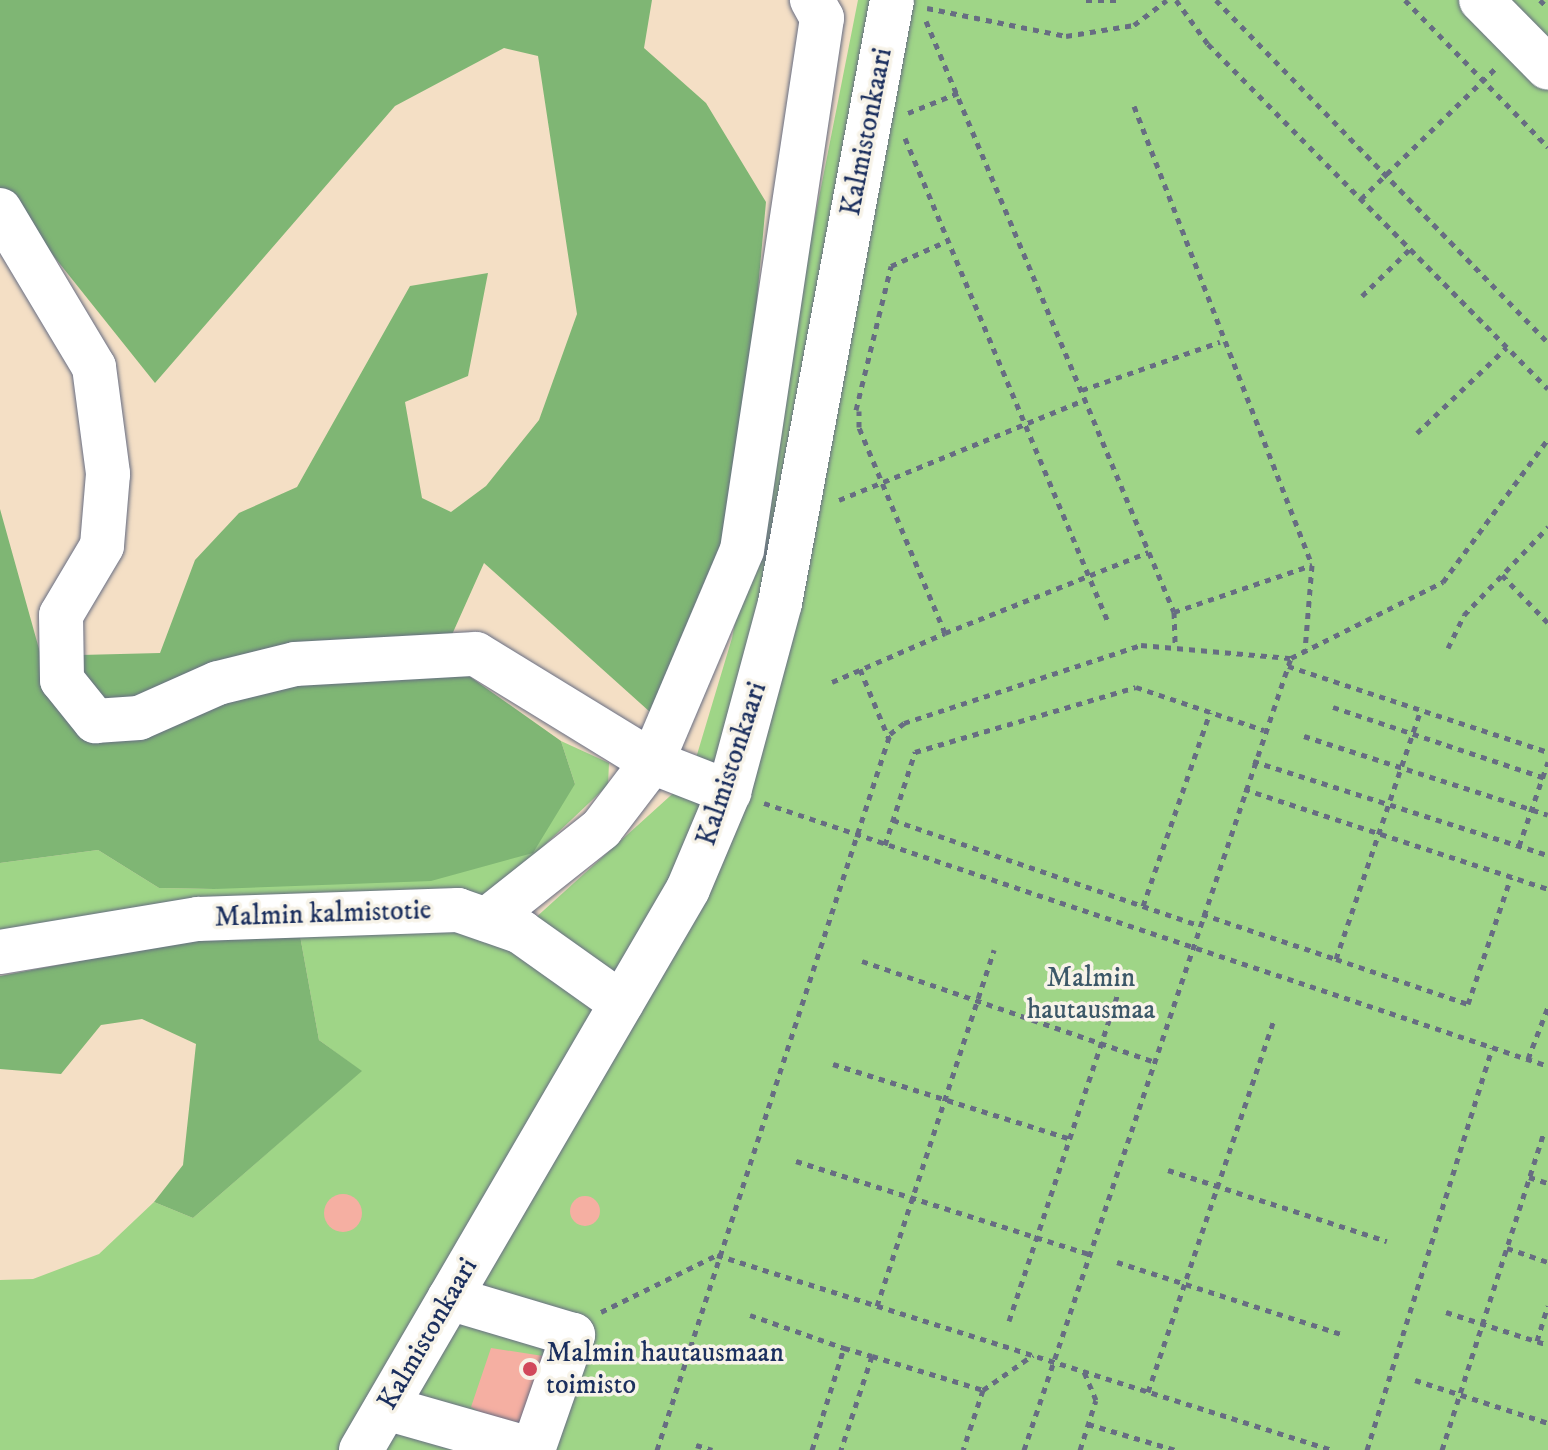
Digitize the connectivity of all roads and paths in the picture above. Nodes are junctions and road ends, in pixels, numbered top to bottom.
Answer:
1 (812, 0) edge
2 (1086, 0) edge
3 (1116, 0) edge
4 (1167, 0) edge
5 (1176, 0) edge
6 (1216, 0) edge
7 (1405, 0) edge
8 (1481, 0) edge
9 (1540, 0) edge
10 (910, 5) edge
11 (1540, 40) edge
12 (1484, 81) junction
13 (958, 93) junction
14 (1134, 106) dead end
15 (883, 116) junction
16 (1548, 147) edge
17 (1387, 175) junction
18 (1361, 199) junction
19 (0, 210) edge
20 (949, 240) junction
21 (1410, 249) junction
22 (1362, 296) dead end
23 (1220, 342) junction
24 (1548, 342) edge
25 (1507, 347) junction
26 (1548, 389) edge
27 (1082, 390) junction
28 (1086, 399) junction
29 (838, 406) junction
30 (1025, 422) junction
31 (1417, 433) dead end
32 (1548, 439) edge
33 (882, 482) junction
34 (839, 500) dead end
35 (1548, 527) edge
36 (1149, 551) junction
37 (1312, 565) junction
38 (1089, 574) junction
39 (1502, 575) junction
40 (1174, 612) junction
41 (1548, 623) edge
42 (1109, 624) dead end
43 (945, 633) junction
44 (1175, 646) junction
45 (1448, 648) dead end
46 (1305, 651) junction
47 (1291, 658) junction
48 (1288, 666) junction
49 (860, 669) junction
50 (832, 682) dead end
51 (1333, 707) dead end
52 (1421, 709) junction
53 (1210, 712) junction
54 (1264, 730) junction
55 (1412, 734) junction
56 (1304, 736) dead end
57 (889, 739) junction
58 (1548, 752) edge
59 (1253, 761) junction
60 (652, 762) junction
61 (1548, 762) edge
62 (1401, 768) junction
63 (1546, 778) edge
64 (1244, 789) junction
65 (729, 792) junction
66 (1388, 804) junction
67 (1531, 810) junction
68 (1548, 815) edge
69 (893, 820) junction
70 (1378, 833) junction
71 (852, 834) junction
72 (885, 845) junction
73 (1519, 846) junction
74 (1548, 855) edge
75 (1511, 877) junction
76 (1548, 889) edge
77 (1143, 906) junction
78 (1202, 914) junction
79 (490, 917) junction
80 (1198, 925) junction
81 (994, 950) dead end
82 (1190, 950) junction
83 (0, 952) edge
84 (1336, 959) junction
85 (862, 961) dead end
86 (1118, 993) dead end
87 (977, 1001) junction
88 (621, 1003) junction
89 (1548, 1007) edge
90 (1274, 1019) dead end
91 (1103, 1044) junction
92 (1492, 1048) junction
93 (1528, 1059) junction
94 (1153, 1061) junction
95 (833, 1064) dead end
96 (1548, 1066) edge
97 (946, 1098) junction
98 (1543, 1135) dead end
99 (1071, 1139) junction
100 (1538, 1149) junction
101 (1548, 1152) edge
102 (796, 1161) dead end
103 (1168, 1170) dead end
104 (1529, 1177) junction
105 (1548, 1183) edge
106 (1221, 1187) junction
107 (913, 1198) junction
108 (1038, 1238) junction
109 (1387, 1241) dead end
110 (1507, 1248) junction
111 (1089, 1254) junction
112 (717, 1255) junction
113 (1117, 1262) dead end
114 (1548, 1262) edge
115 (1186, 1286) junction
116 (449, 1298) junction
117 (877, 1306) junction
118 (1548, 1306) edge
119 (1446, 1312) dead end
120 (750, 1315) dead end
121 (1009, 1321) dead end
122 (1482, 1324) junction
123 (1341, 1334) dead end
124 (573, 1335) junction
125 (1537, 1341) junction
126 (1548, 1345) edge
127 (844, 1348) junction
128 (1033, 1355) junction
129 (872, 1356) junction
130 (1053, 1362) junction
131 (1084, 1372) junction
132 (1415, 1380) dead end
133 (983, 1390) junction
134 (1148, 1392) junction
135 (1460, 1395) junction
136 (386, 1408) junction
137 (1548, 1423) edge
138 (1088, 1424) junction
139 (696, 1445) dead end
140 (361, 1450) edge
141 (657, 1450) edge
142 (712, 1450) edge
143 (812, 1450) edge
144 (841, 1450) edge
145 (963, 1450) edge
146 (1024, 1450) edge
147 (1080, 1450) edge
148 (1175, 1450) edge
149 (1332, 1450) edge
150 (1367, 1450) edge
151 (1442, 1450) edge

1 - 60 street
2 - 3 path
4 - 10 path
5 - 18 path
6 - 17 path
7 - 12 path
8 - 11 street
9 - 11 path
10 - 13 path
10 - 15 street, Kalmistonkaari
11 - 12 path
12 - 16 path
12 - 17 path
13 - 15 path
13 - 27 path
14 - 23 path
15 - 20 path
15 - 29 street, Kalmistonkaari
17 - 18 path
17 - 24 path
18 - 21 path
19 - 60 street
20 - 29 path
20 - 30 path
21 - 22 path
21 - 25 path
23 - 27 path
23 - 37 path
25 - 26 path
25 - 31 path
27 - 28 path
28 - 30 path
28 - 36 path
29 - 33 path
29 - 65 street, Kalmistonkaari
30 - 33 path
30 - 38 path
32 - 46 path
33 - 34 path
33 - 43 path
35 - 39 path
36 - 38 path
36 - 40 path
37 - 40 path
37 - 46 path
38 - 42 path
38 - 43 path
39 - 41 path
39 - 45 path
40 - 44 path
43 - 49 path
44 - 47 path
44 - 57 path
46 - 47 path
47 - 48 path
48 - 52 path
48 - 54 path
49 - 50 path
49 - 57 path
51 - 55 path
52 - 55 path
52 - 58 path
53 - 54 path
53 - 69 path
53 - 77 path
54 - 59 path
55 - 62 path
55 - 63 path
56 - 62 path
57 - 71 path
59 - 64 path
59 - 66 path
60 - 65 street
60 - 79 street
61 - 63 path
62 - 66 path
62 - 67 path
63 - 67 path
64 - 70 path
64 - 78 path
65 - 71 path
65 - 88 street, Kalmistonkaari
66 - 70 path
66 - 73 path
67 - 68 path
67 - 73 path
69 - 72 path
69 - 77 path
70 - 75 path
70 - 84 path
71 - 72 path
71 - 112 path
72 - 82 path
73 - 74 path
75 - 76 path
75 - 84 path
77 - 80 path
78 - 80 path
78 - 84 path
79 - 83 street, Malmin kalmistotie
79 - 88 street, Malmin kalmistotie
80 - 82 path
81 - 87 path
82 - 92 path
82 - 94 path
85 - 87 path
86 - 91 path
87 - 91 path
87 - 97 path
88 - 116 street, Kalmistonkaari
89 - 93 path
90 - 106 path
91 - 94 path
91 - 99 path
92 - 93 path
92 - 150 path
93 - 96 path
94 - 111 path
95 - 97 path
97 - 99 path
97 - 107 path
98 - 100 path
99 - 108 path
100 - 101 path
100 - 104 path
102 - 107 path
103 - 106 path
104 - 105 path
104 - 110 path
106 - 109 path
106 - 115 path
107 - 108 path
107 - 117 path
108 - 111 path
108 - 121 path
110 - 114 path
110 - 122 path
111 - 130 path
112 - 117 path
112 - 124 path
112 - 141 path
113 - 115 path
115 - 123 path
115 - 134 path
116 - 124 street
116 - 136 street, Kalmistonkaari
117 - 128 path
118 - 125 path
119 - 122 path
120 - 127 path
122 - 125 path
122 - 135 path
124 - 136 street
125 - 126 path
127 - 129 path
127 - 143 path
128 - 130 path
128 - 133 path
129 - 133 path
129 - 144 path
130 - 131 path
130 - 146 path
131 - 134 path
131 - 138 path
132 - 135 path
133 - 145 path
134 - 149 path
135 - 137 path
135 - 151 path
136 - 140 street, Kalmistonkaari
138 - 147 path
138 - 148 path
139 - 142 path

